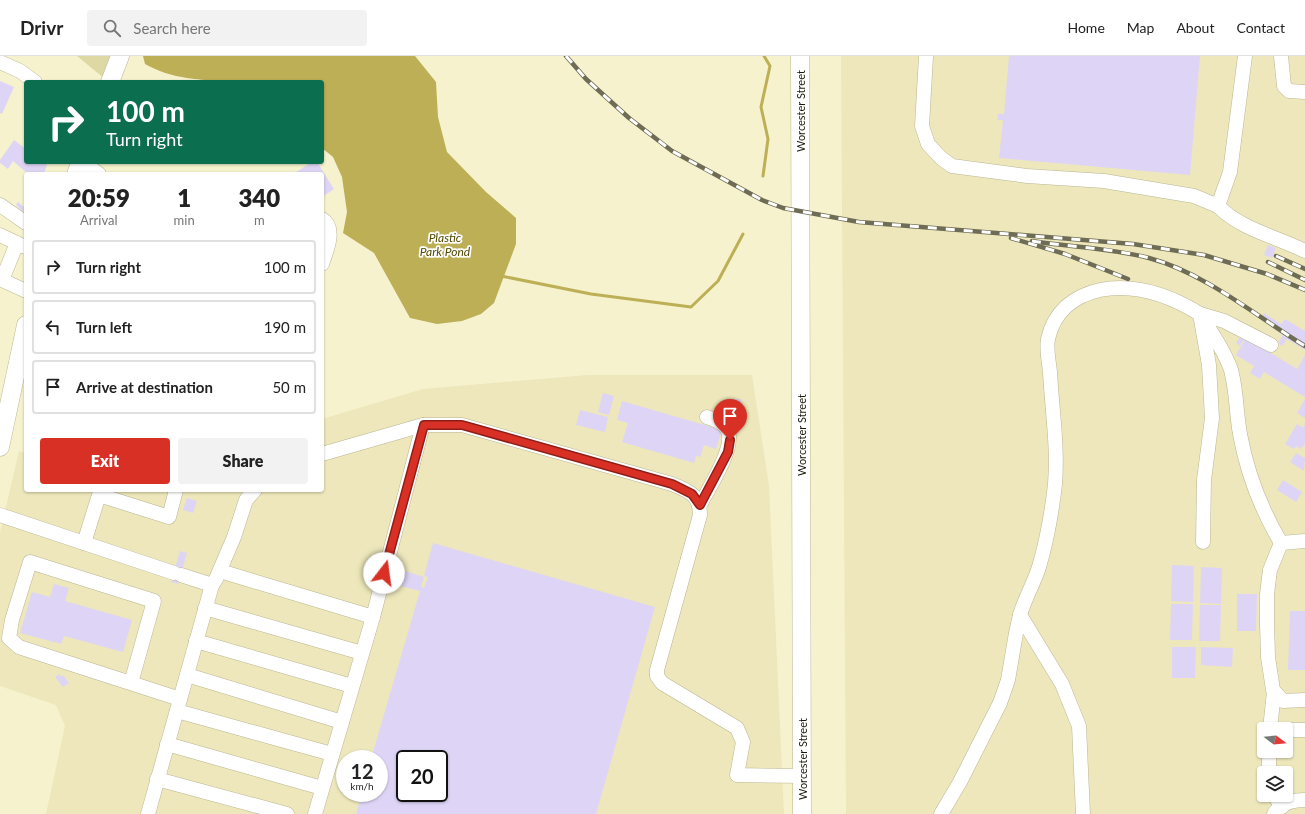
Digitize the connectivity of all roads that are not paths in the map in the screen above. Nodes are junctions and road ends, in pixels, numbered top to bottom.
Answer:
1 (120, 56) edge
2 (800, 56) edge
3 (926, 56) edge
4 (1245, 56) edge
5 (1281, 56) edge
6 (0, 62) edge
7 (32, 80) edge
8 (111, 80) edge
9 (1305, 92) edge
10 (84, 164) edge
11 (96, 172) edge
12 (0, 205) edge
13 (1218, 206) junction
14 (324, 220) edge
15 (24, 223) edge
16 (0, 235) edge
17 (22, 245) edge
18 (1305, 251) edge
19 (324, 258) edge
20 (24, 290) edge
21 (1200, 314) junction
22 (24, 334) edge
23 (1271, 345) dead end
24 (706, 417) dead end
25 (424, 425) junction
26 (0, 446) edge
27 (324, 453) edge
28 (175, 492) edge
29 (253, 492) edge
30 (700, 505) junction
31 (0, 515) edge
32 (1305, 541) edge
33 (1203, 542) dead end
34 (84, 543) junction
35 (1281, 543) junction
36 (220, 572) junction
37 (212, 585) junction
38 (205, 608) junction
39 (1020, 615) junction
40 (373, 617) junction
41 (196, 641) junction
42 (362, 654) junction
43 (187, 675) junction
44 (131, 683) junction
45 (352, 686) junction
46 (1274, 692) junction
47 (1305, 700) edge
48 (178, 705) junction
49 (342, 722) junction
50 (1271, 722) edge
51 (1293, 730) edge
52 (1305, 730) edge
53 (167, 744) junction
54 (332, 754) junction
55 (802, 776) junction
56 (158, 779) junction
57 (322, 788) junction
58 (1305, 800) edge
59 (1278, 811) edge
60 (152, 813) edge
61 (287, 814) edge
62 (315, 814) edge
63 (802, 814) edge
64 (941, 814) edge
65 (1083, 814) edge

1 - 8 main road
2 - 55 main road, Worcester Street
3 - 13 lane
4 - 13 lane
5 - 9 lane
6 - 7 lane
10 - 11 lane
12 - 15 lane
13 - 18 lane
14 - 19 lane
16 - 17 lane
17 - 20 lane
21 - 23 lane
21 - 33 lane
21 - 35 lane
21 - 39 lane
22 - 26 main road
24 - 30 lane
25 - 27 lane
25 - 30 lane
25 - 40 lane
28 - 34 lane
29 - 36 lane
30 - 55 lane
31 - 34 lane
32 - 35 lane
34 - 37 lane
35 - 46 lane
36 - 37 lane
36 - 40 lane
37 - 38 lane
38 - 41 lane
38 - 42 lane
39 - 64 lane
39 - 65 lane
40 - 42 lane
41 - 43 lane
41 - 45 lane
42 - 45 lane
43 - 48 lane
43 - 49 lane
44 - 44 lane
44 - 48 lane
45 - 49 lane
46 - 47 lane
46 - 50 lane
48 - 53 lane
48 - 54 lane
49 - 54 lane
51 - 52 lane
53 - 56 lane
53 - 57 lane
54 - 57 lane
55 - 63 main road, Worcester Street
56 - 60 lane
56 - 61 lane
57 - 62 lane
58 - 59 lane

